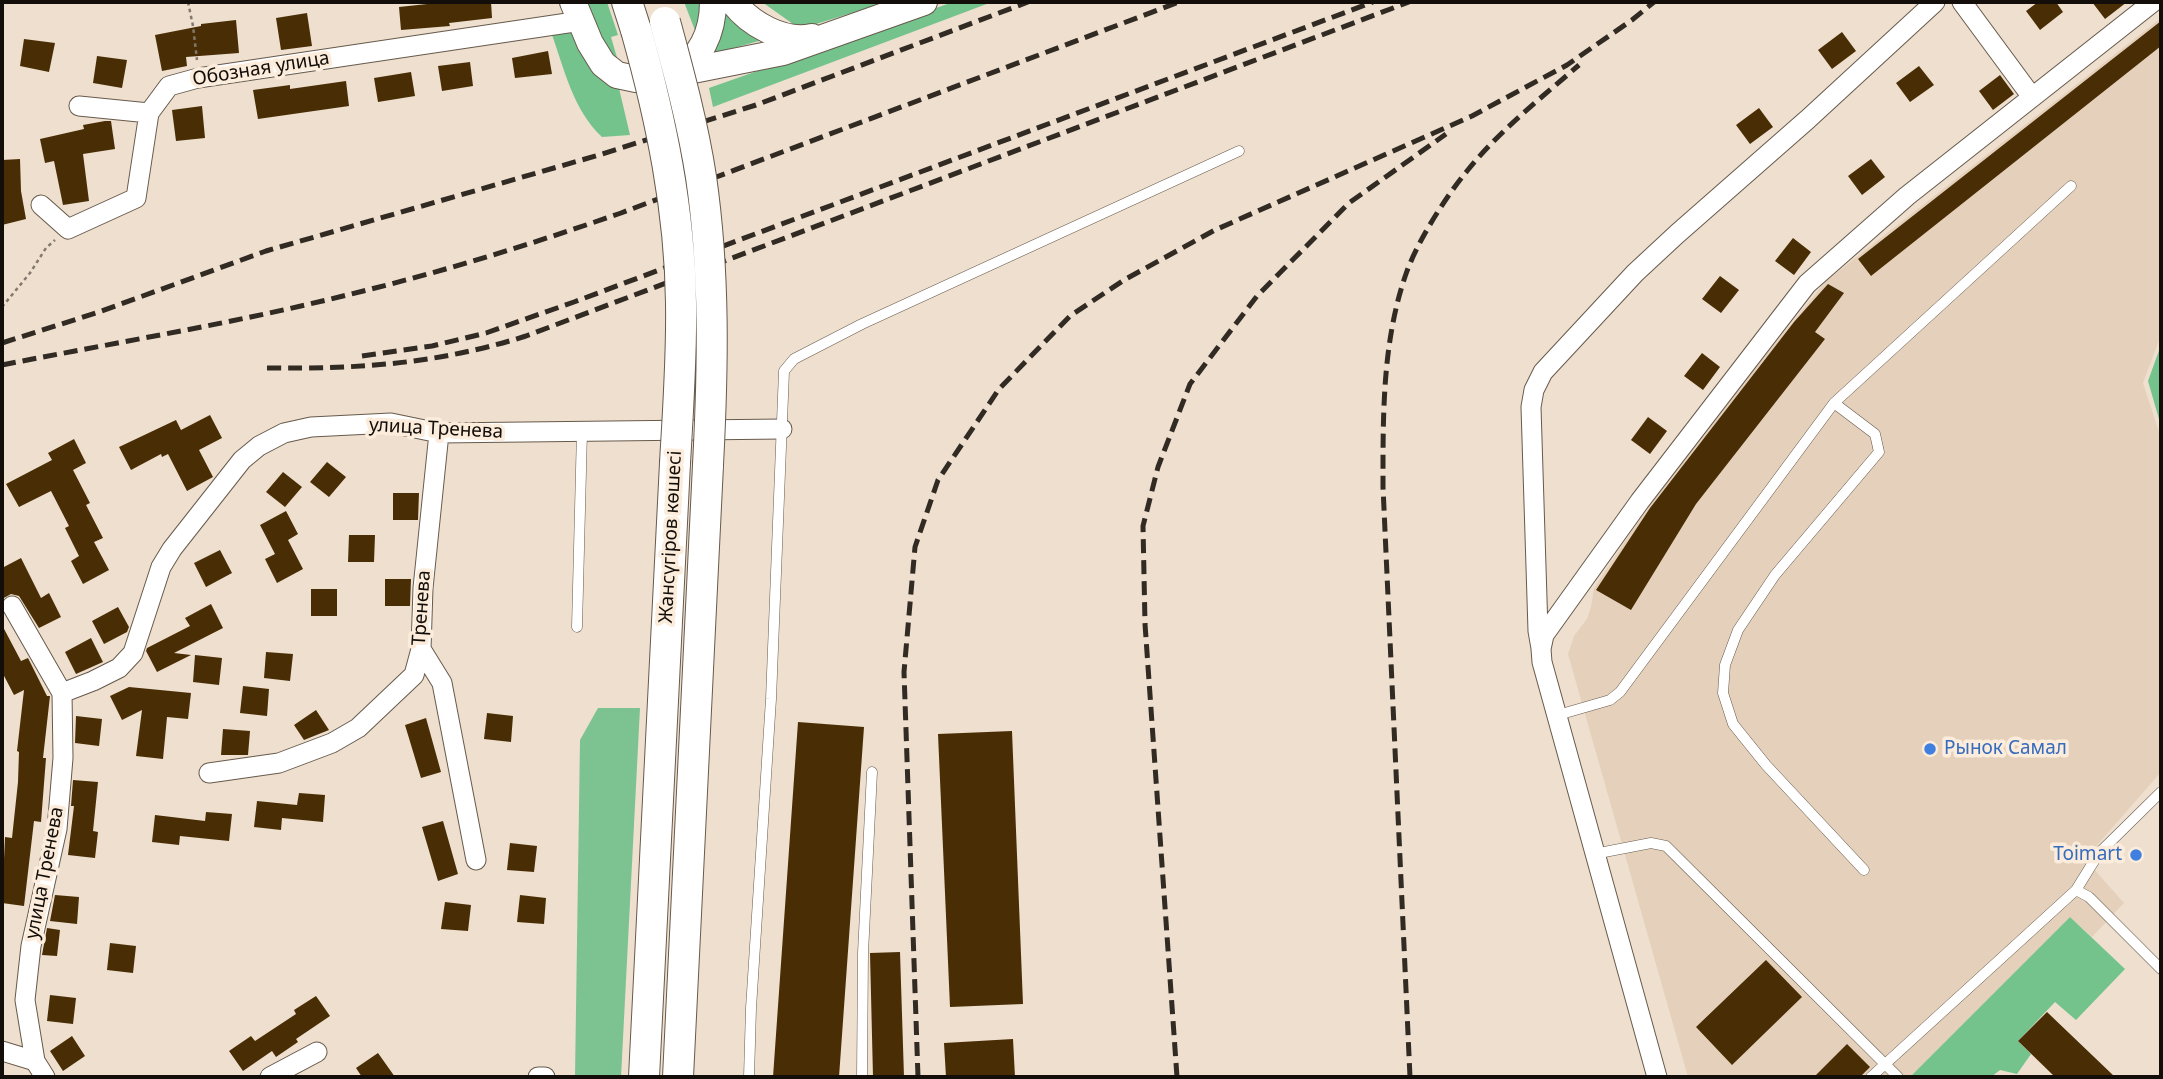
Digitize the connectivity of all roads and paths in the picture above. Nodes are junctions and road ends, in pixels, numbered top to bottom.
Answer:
1 (188, 2) edge
2 (627, 2) edge
3 (713, 2) edge
4 (733, 2) edge
5 (924, 2) edge
6 (1935, 2) edge
7 (1962, 2) edge
8 (2152, 2) edge
9 (577, 12) edge
10 (662, 12) edge
11 (878, 19) junction
12 (668, 75) junction
13 (198, 78) junction
14 (2032, 97) junction
15 (79, 106) dead end
16 (149, 113) junction
17 (1239, 151) dead end
18 (2071, 186) dead end
19 (41, 205) dead end
20 (68, 229) junction
21 (2, 307) edge
22 (1834, 403) junction
23 (782, 429) junction
24 (582, 431) junction
25 (439, 433) junction
26 (12, 606) dead end
27 (577, 627) dead end
28 (421, 649) junction
29 (1541, 649) junction
30 (62, 693) junction
31 (1558, 715) junction
32 (872, 772) dead end
33 (209, 773) dead end
34 (2161, 792) edge
35 (1594, 854) junction
36 (476, 860) dead end
37 (1864, 870) dead end
38 (2076, 890) junction
39 (2161, 969) edge
40 (2, 1051) edge
41 (317, 1052) dead end
42 (1884, 1064) junction
43 (40, 1069) edge
44 (270, 1077) edge
45 (538, 1077) edge
46 (545, 1077) edge
47 (644, 1077) edge
48 (678, 1077) edge
49 (749, 1077) edge
50 (862, 1077) edge
51 (1657, 1077) edge
52 (1871, 1077) edge
53 (1898, 1077) edge

1 - 13 path
2 - 47 main road, Жансүгіров көшесі, bridge
3 - 12 main road
4 - 11 main road
5 - 11 main road
6 - 29 street
7 - 14 street
8 - 14 street
9 - 12 main road
9 - 13 street, Обозная улица
10 - 48 main road, Жансүгіров көшесі, bridge
11 - 12 main road
13 - 16 street, Обозная улица
14 - 29 street
15 - 16 street
16 - 20 street, Обозная улица
17 - 23 lane
18 - 22 lane
19 - 20 street
20 - 21 path
22 - 31 lane
22 - 37 lane
23 - 24 street, улица Тренева
23 - 49 lane
24 - 25 street, улица Тренева
24 - 27 lane
25 - 28 street, Тренева
25 - 30 street, улица Тренева
26 - 30 street
28 - 33 street, Тренева
28 - 36 street
29 - 31 street
30 - 43 street, улица Тренева
31 - 35 street
32 - 50 lane
34 - 38 lane
35 - 42 lane
35 - 51 street
38 - 39 lane
38 - 42 lane
40 - 43 street
41 - 44 street
42 - 52 lane
42 - 53 lane
45 - 46 street

